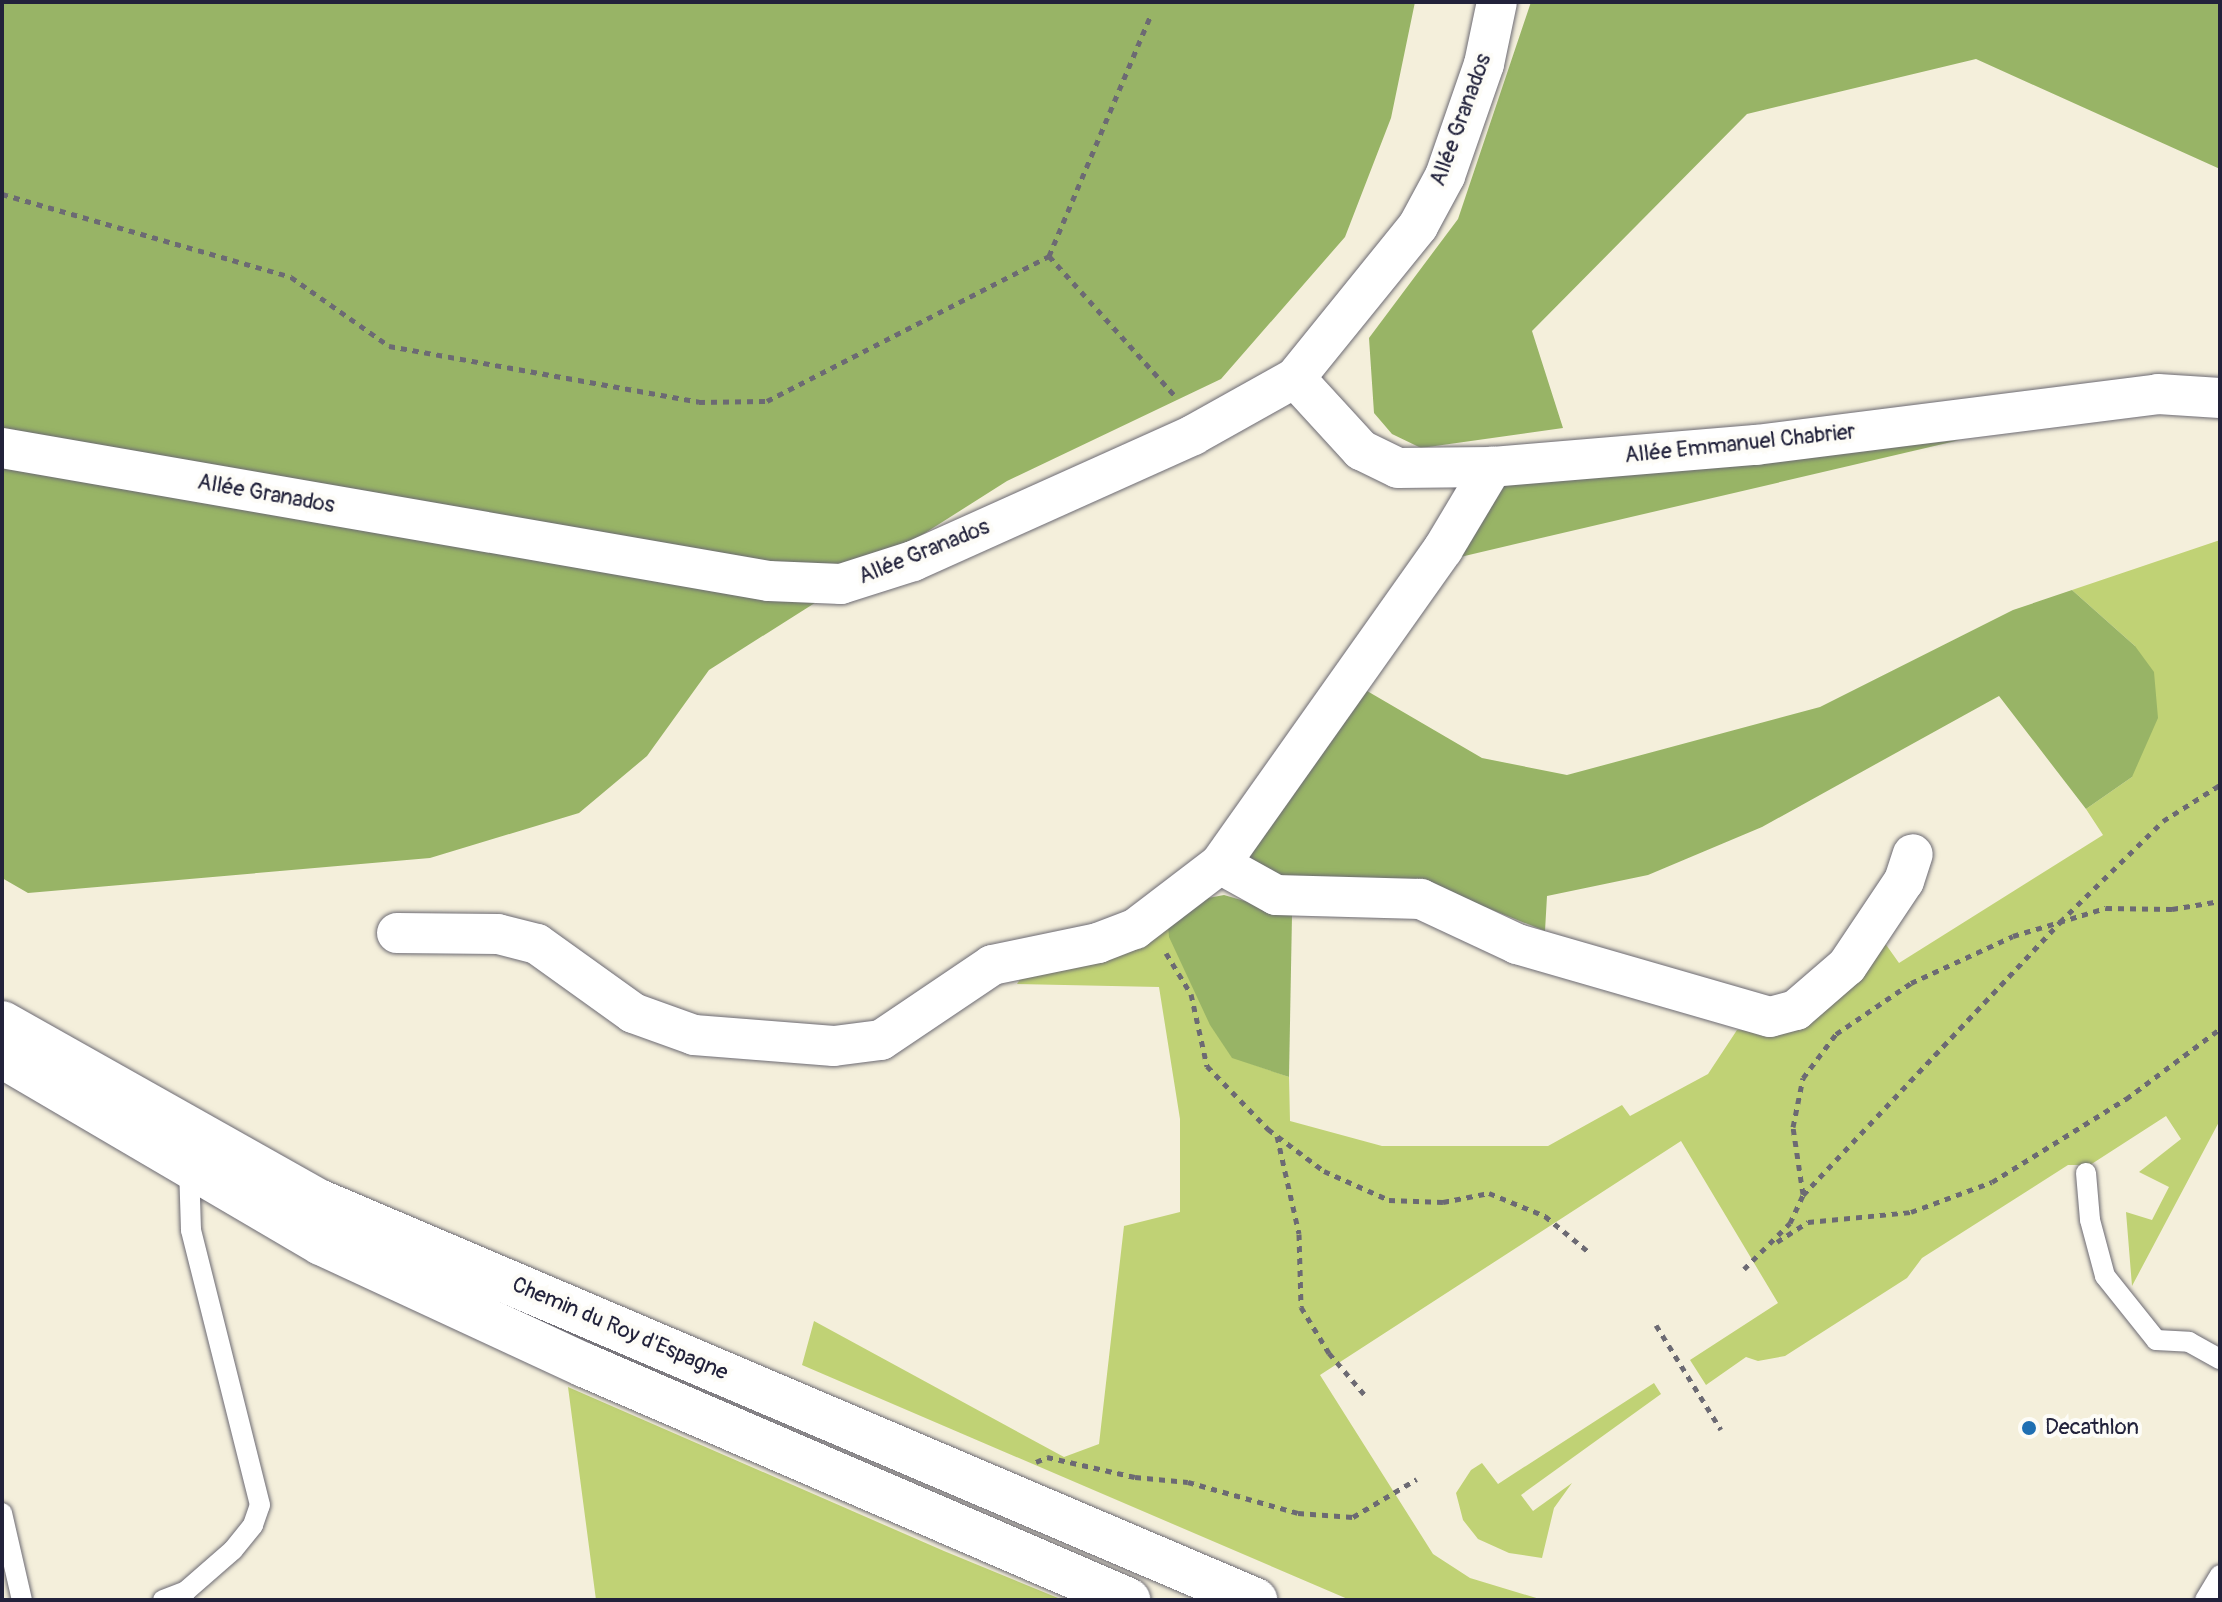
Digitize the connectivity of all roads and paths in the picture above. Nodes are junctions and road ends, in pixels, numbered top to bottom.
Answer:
1 (1497, 2) edge
2 (1150, 17) dead end
3 (2, 194) edge
4 (1049, 256) junction
5 (1295, 378) junction
6 (2220, 398) edge
7 (1193, 435) junction
8 (2, 448) edge
9 (1492, 467) junction
10 (2220, 785) edge
11 (1913, 854) dead end
12 (1220, 864) junction
13 (2220, 901) edge
14 (2060, 922) junction
15 (1135, 929) junction
16 (397, 933) dead end
17 (2, 1023) edge
18 (2220, 1029) edge
19 (2, 1056) edge
20 (1277, 1135) junction
21 (189, 1168) junction
22 (2086, 1173) dead end
23 (1803, 1195) junction
24 (1769, 1246) junction
25 (1590, 1253) dead end
26 (1744, 1269) dead end
27 (1656, 1325) dead end
28 (2220, 1359) edge
29 (1364, 1394) dead end
30 (1721, 1430) dead end
31 (1417, 1479) dead end
32 (987, 1483) junction
33 (2, 1513) edge
34 (2220, 1575) edge
35 (22, 1600) edge
36 (163, 1600) edge
37 (1128, 1600) edge
38 (1255, 1600) edge
39 (2205, 1600) edge

1 - 5 street, Allée Granados
2 - 4 path
3 - 4 path
4 - 7 path
5 - 7 street, Allée Granados
5 - 9 street, Allée Emmanuel Chabrier
6 - 9 street, Allée Emmanuel Chabrier
7 - 8 street, Allée Granados
9 - 12 street
10 - 14 path
11 - 12 street
12 - 15 street
13 - 14 path
14 - 23 path
14 - 23 path
15 - 16 street
15 - 20 path
17 - 32 street, Chemin du Roy d'Espagne
18 - 24 path
19 - 21 street, Chemin du Roy d'Espagne
20 - 25 path
20 - 29 path
21 - 36 lane
21 - 37 street, Chemin du Roy d'Espagne
22 - 28 lane
23 - 24 path
24 - 26 path
27 - 30 path
31 - 32 path
32 - 38 street, Chemin du Roy d'Espagne
33 - 35 lane
34 - 39 lane

